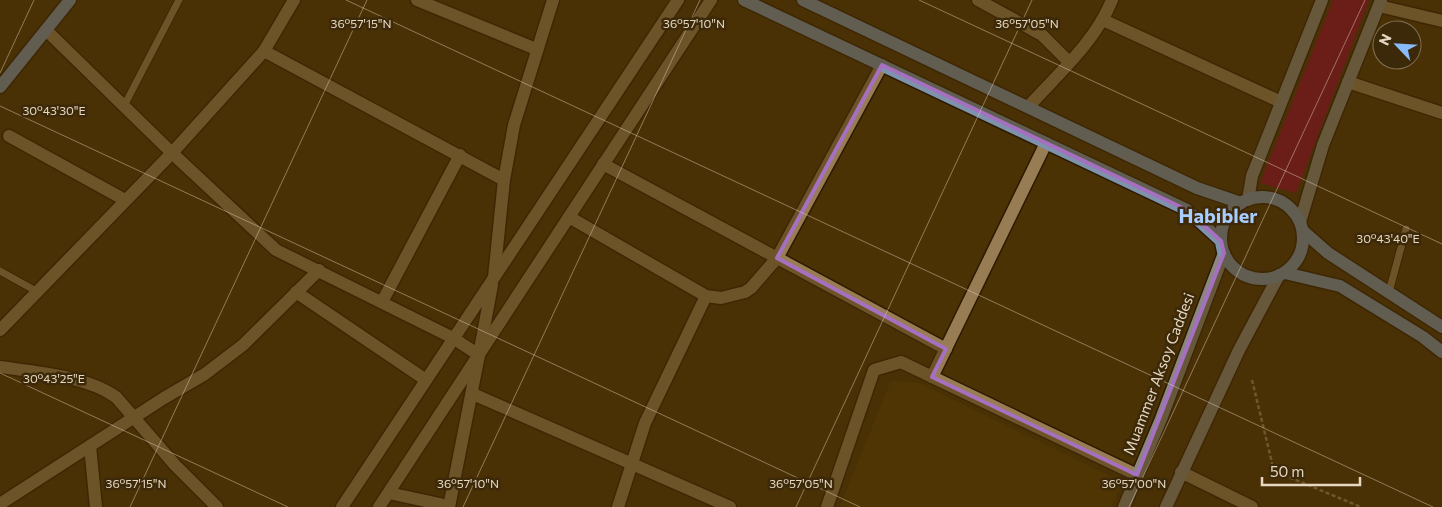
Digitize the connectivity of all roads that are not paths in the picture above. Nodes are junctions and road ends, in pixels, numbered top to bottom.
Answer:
1 (70, 0) edge
2 (179, 0) edge
3 (294, 0) edge
4 (417, 0) edge
5 (553, 0) edge
6 (678, 0) edge
7 (711, 0) edge
8 (744, 0) edge
9 (803, 0) edge
10 (978, 0) edge
11 (1112, 0) edge
12 (1322, 0) edge
13 (1380, 3) edge
14 (1104, 20) junction
15 (1442, 21) edge
16 (46, 30) junction
17 (536, 49) junction
18 (264, 51) junction
19 (1069, 62) junction
20 (882, 65) junction
21 (1348, 82) junction
22 (0, 86) edge
23 (1281, 102) junction
24 (124, 106) junction
25 (1029, 106) junction
26 (1442, 113) edge
27 (9, 136) dead end
28 (1046, 143) junction
29 (172, 153) junction
30 (460, 155) junction
31 (604, 164) junction
32 (504, 180) junction
33 (125, 200) junction
34 (1245, 201) junction
35 (569, 217) junction
36 (1302, 226) junction
37 (1406, 229) dead end
38 (1223, 247) junction
39 (777, 258) junction
40 (319, 270) junction
41 (0, 271) edge
42 (1282, 274) junction
43 (494, 277) junction
44 (36, 291) junction
45 (296, 292) junction
46 (1389, 292) junction
47 (706, 296) junction
48 (382, 302) junction
49 (1442, 327) edge
50 (0, 330) edge
51 (454, 338) junction
52 (946, 350) junction
53 (1442, 352) edge
54 (479, 355) junction
55 (0, 367) edge
56 (932, 377) junction
57 (426, 380) junction
58 (473, 394) junction
59 (134, 417) junction
60 (90, 446) junction
61 (632, 462) junction
62 (1181, 472) junction
63 (1137, 475) junction
64 (389, 493) junction
65 (0, 504) edge
66 (449, 506) edge
67 (96, 507) edge
68 (217, 507) edge
69 (342, 507) edge
70 (380, 507) edge
71 (618, 507) edge
72 (730, 507) edge
73 (827, 507) edge
74 (1124, 507) edge
75 (1166, 507) edge
76 (1252, 507) edge

1 - 16 main road
2 - 24 lane
3 - 18 street
4 - 17 street
5 - 17 street
6 - 43 street
7 - 31 street
8 - 20 main road
9 - 25 main road
10 - 19 street
11 - 14 street
12 - 23 main road
13 - 15 street
13 - 21 main road
14 - 19 street
14 - 23 street
16 - 22 main road
16 - 24 street
17 - 32 street
18 - 29 street
18 - 30 street
19 - 25 street
20 - 28 main road
20 - 39 street
21 - 26 street
21 - 36 main road
23 - 34 main road
24 - 29 street
25 - 34 main road
27 - 33 street
28 - 38 main road
28 - 52 street
29 - 33 street
29 - 40 street
30 - 32 street
30 - 48 street
31 - 35 street
31 - 39 street
32 - 43 street
33 - 44 street
34 - 36 main road
34 - 38 main road
35 - 47 street
35 - 54 street
36 - 42 main road
36 - 46 main road
37 - 46 lane
38 - 42 main road
38 - 63 main road, Muammer Aksoy Caddesi
39 - 47 street
39 - 52 street
40 - 45 street
40 - 48 street
41 - 44 lane
42 - 53 main road
42 - 62 main road
43 - 51 street
43 - 54 street
44 - 50 street
45 - 57 street
45 - 59 street
46 - 49 main road
47 - 61 street
48 - 51 street
51 - 54 street
51 - 57 street
52 - 56 street
54 - 58 street
54 - 64 street
55 - 59 street
56 - 63 street
56 - 73 street
57 - 69 street
58 - 61 street
58 - 66 street
59 - 60 street
59 - 68 street
60 - 65 street
60 - 67 street
61 - 71 street
61 - 72 street
62 - 75 main road
62 - 76 street
63 - 74 main road, Muammer Aksoy Caddesi
64 - 66 street
64 - 70 street

